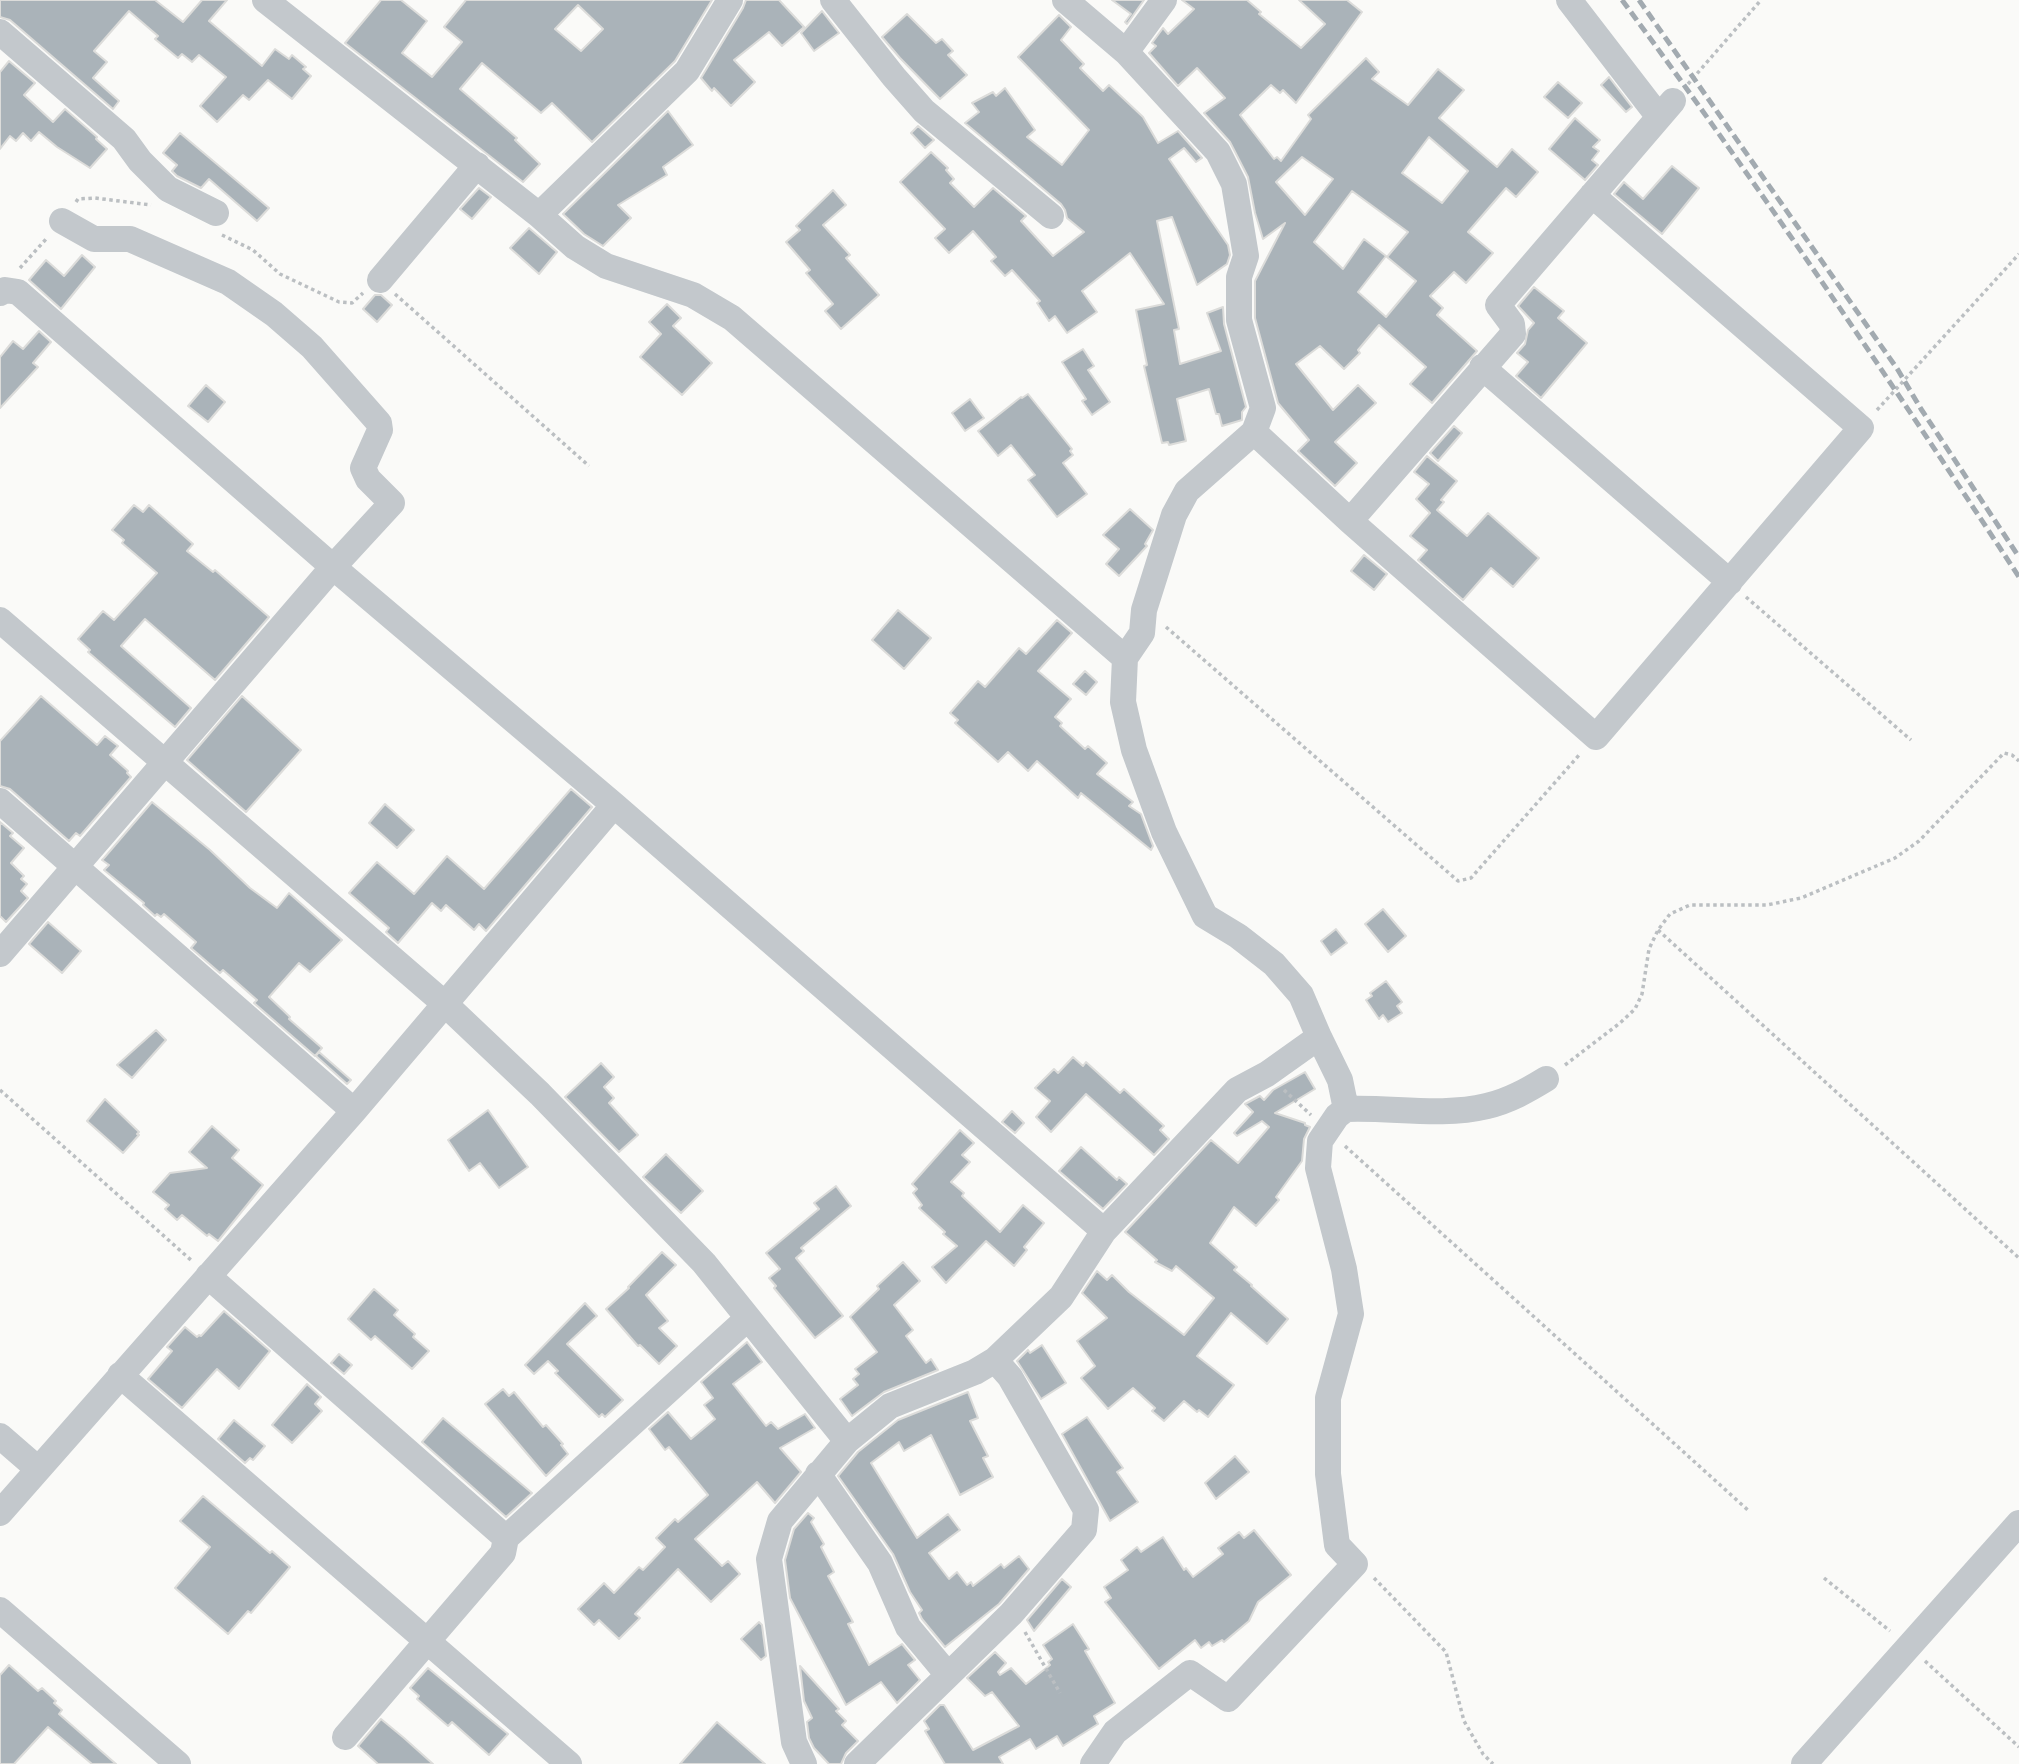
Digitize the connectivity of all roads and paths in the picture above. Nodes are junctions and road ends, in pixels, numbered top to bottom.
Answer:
1 (265, 0) edge
2 (730, 0) edge
3 (833, 0) edge
4 (1065, 0) edge
5 (1164, 0) edge
6 (1569, 0) edge
7 (1761, 0) edge
8 (0, 32) edge
9 (1126, 52) junction
10 (1666, 109) junction
11 (477, 165) junction
12 (1592, 195) junction
13 (159, 206) dead end
14 (539, 215) junction
15 (1051, 216) dead end
16 (62, 221) junction
17 (216, 222) joint
18 (2019, 254) edge
19 (380, 280) junction
20 (3, 292) edge
21 (1482, 368) junction
22 (1861, 428) junction
23 (1254, 432) junction
24 (589, 466) dead end
25 (1350, 521) junction
26 (333, 567) junction
27 (1730, 582) junction
28 (1144, 610) junction
29 (0, 621) edge
30 (1125, 658) junction
31 (1596, 737) junction
32 (1911, 740) dead end
33 (2019, 761) edge
34 (167, 762) junction
35 (0, 802) edge
36 (614, 805) junction
37 (75, 867) junction
38 (1658, 930) junction
39 (0, 954) edge
40 (445, 1004) junction
41 (1319, 1037) junction
42 (1267, 1074) junction
43 (1546, 1079) joint
44 (0, 1090) edge
45 (1346, 1109) junction
46 (354, 1111) junction
47 (1326, 1129) junction
48 (1104, 1231) junction
49 (2019, 1258) edge
50 (208, 1276) junction
51 (748, 1318) junction
52 (995, 1360) junction
53 (120, 1375) junction
54 (0, 1436) edge
55 (847, 1441) junction
56 (38, 1469) junction
57 (818, 1474) junction
58 (1750, 1512) dead end
59 (0, 1513) edge
60 (2019, 1523) edge
61 (506, 1538) junction
62 (1355, 1564) junction
63 (1824, 1578) dead end
64 (0, 1610) edge
65 (1011, 1614) junction
66 (427, 1639) junction
67 (1909, 1646) junction
68 (948, 1675) junction
69 (1060, 1693) dead end
70 (345, 1737) dead end
71 (2019, 1747) edge
72 (178, 1764) edge
73 (569, 1764) edge
74 (804, 1764) edge
75 (857, 1764) edge
76 (1093, 1764) edge
77 (1493, 1764) edge
78 (1804, 1764) edge

1 - 11 street
2 - 14 street
3 - 15 street
4 - 9 street
5 - 9 street
6 - 10 street
7 - 10 path
8 - 17 street
9 - 23 street
10 - 12 street
11 - 14 street
11 - 19 street
12 - 21 street
12 - 22 street
13 - 16 path
14 - 30 street
16 - 20 path
16 - 26 street
17 - 19 path
18 - 22 path
19 - 24 path
20 - 26 street
21 - 25 street
21 - 27 street
22 - 27 street
23 - 25 street
23 - 28 street
25 - 31 street
26 - 34 street
26 - 36 street
27 - 31 street
27 - 32 path
28 - 30 street
28 - 31 path
29 - 34 street
30 - 41 street
33 - 38 path
34 - 37 street
34 - 40 street
35 - 37 street
36 - 40 street
36 - 48 street
37 - 39 street
37 - 46 street
38 - 43 path
38 - 49 path
40 - 46 street
40 - 51 street
41 - 42 street
41 - 45 street
42 - 47 path
42 - 48 street
43 - 45 street
44 - 50 path
45 - 47 street
46 - 50 street
47 - 58 path
47 - 62 street
48 - 52 street
50 - 53 street
50 - 61 street
51 - 55 street
51 - 61 street
52 - 55 street
52 - 65 street
53 - 56 street
53 - 66 street
54 - 56 street
55 - 57 street
56 - 59 street
57 - 68 street
57 - 74 street
60 - 67 street
61 - 66 street
62 - 76 street
62 - 77 path
63 - 67 path
64 - 72 street
65 - 68 street
65 - 69 path
66 - 70 street
66 - 73 street
67 - 71 path
67 - 78 street
68 - 75 street

